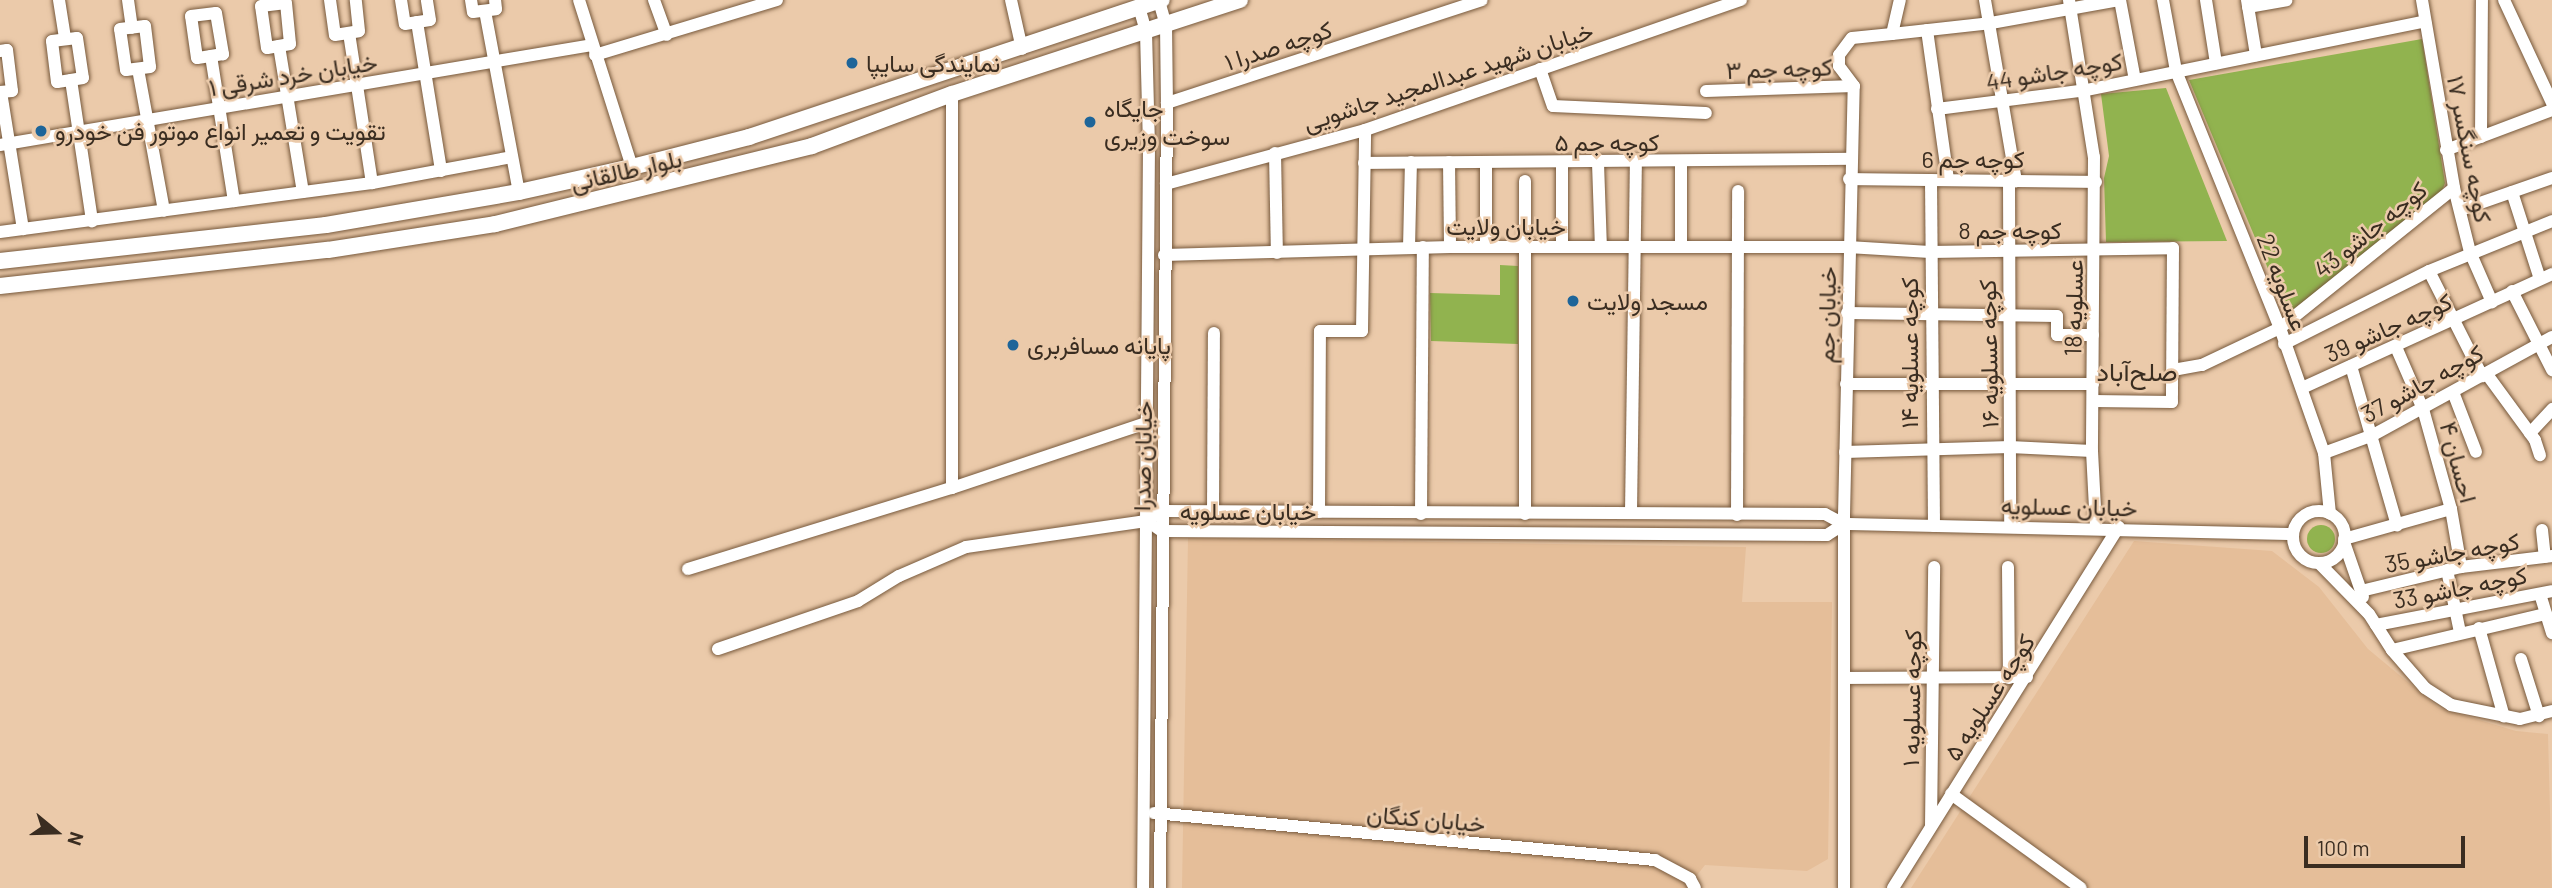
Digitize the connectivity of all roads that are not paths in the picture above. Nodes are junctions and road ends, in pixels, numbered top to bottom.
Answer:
1 (59, 0) edge
2 (128, 0) edge
3 (201, 0) edge
4 (330, 0) edge
5 (356, 0) edge
6 (401, 0) edge
7 (427, 0) edge
8 (471, 0) edge
9 (495, 0) edge
10 (579, 0) edge
11 (654, 0) edge
12 (778, 0) edge
13 (1011, 0) edge
14 (1240, 0) edge
15 (1482, 0) edge
16 (1741, 0) edge
17 (1900, 0) edge
18 (1985, 0) edge
19 (2119, 0) edge
20 (2163, 0) edge
21 (2206, 0) edge
22 (2286, 0) edge
23 (2422, 0) edge
24 (2482, 0) edge
25 (2504, 0) edge
26 (1161, 1) edge
27 (272, 2) edge
28 (2070, 4) edge
29 (2248, 4) edge
30 (733, 6) edge
31 (1139, 7) junction
32 (485, 11) junction
33 (203, 15) junction
34 (2425, 21) junction
35 (417, 22) junction
36 (1991, 23) junction
37 (1166, 25) junction
38 (132, 27) junction
39 (1927, 30) junction
40 (1146, 32) junction
41 (349, 33) junction
42 (1892, 34) junction
43 (667, 35) junction
44 (65, 39) junction
45 (279, 46) junction
46 (593, 50) junction
47 (1022, 50) junction
48 (0, 51) edge
49 (2256, 55) junction
50 (211, 56) junction
51 (494, 63) junction
52 (2216, 63) junction
53 (138, 69) junction
54 (1540, 69) junction
55 (2176, 71) junction
56 (426, 74) junction
57 (71, 80) junction
58 (2135, 80) junction
59 (356, 85) junction
60 (1854, 86) junction
61 (2087, 90) junction
62 (1706, 91) dead end
63 (0, 92) edge
64 (952, 94) junction
65 (288, 96) junction
66 (2003, 101) junction
67 (1167, 103) junction
68 (2552, 103) edge
69 (220, 107) junction
70 (1937, 109) junction
71 (2552, 110) edge
72 (1706, 113) dead end
73 (149, 120) junction
74 (1365, 130) junction
75 (79, 131) junction
76 (2481, 137) junction
77 (5, 144) edge
78 (1166, 145) junction
79 (1149, 146) junction
80 (2446, 150) junction
81 (1275, 153) junction
82 (512, 157) junction
83 (1849, 159) junction
84 (1411, 162) junction
85 (1448, 162) junction
86 (1681, 162) junction
87 (1364, 163) junction
88 (1486, 163) junction
89 (1562, 163) junction
90 (1598, 163) junction
91 (1636, 163) junction
92 (632, 167) junction
93 (441, 171) junction
94 (2552, 178) edge
95 (1849, 179) junction
96 (1931, 180) junction
97 (1948, 180) junction
98 (1525, 181) dead end
99 (2012, 181) junction
100 (2096, 181) junction
101 (372, 183) junction
102 (1166, 184) junction
103 (2454, 188) junction
104 (1738, 191) dead end
105 (303, 192) junction
106 (519, 192) junction
107 (2512, 192) junction
108 (234, 201) junction
109 (2460, 210) junction
110 (164, 211) junction
111 (92, 221) junction
112 (2552, 221) edge
113 (23, 229) junction
114 (0, 232) edge
115 (2522, 232) junction
116 (1681, 246) junction
117 (1423, 247) junction
118 (1450, 247) junction
119 (1486, 247) junction
120 (1562, 247) junction
121 (1601, 247) junction
122 (1636, 247) junction
123 (1737, 247) junction
124 (1848, 247) junction
125 (1409, 248) junction
126 (1526, 248) junction
127 (100, 249) junction
128 (1363, 250) junction
129 (2008, 251) junction
130 (2095, 251) junction
131 (1930, 252) junction
132 (2470, 252) junction
133 (1277, 253) junction
134 (1164, 255) junction
135 (0, 261) edge
136 (2429, 271) junction
137 (101, 273) junction
138 (2546, 276) edge
139 (0, 286) edge
140 (2512, 291) junction
141 (2492, 302) junction
142 (1147, 311) junction
143 (1164, 311) junction
144 (1847, 313) junction
145 (1930, 316) junction
146 (2008, 316) junction
147 (2455, 321) junction
148 (2280, 328) junction
149 (1214, 333) dead end
150 (2093, 335) junction
151 (2552, 337) edge
152 (2537, 342) junction
153 (2284, 344) junction
154 (2396, 347) junction
155 (2351, 366) junction
156 (2173, 370) junction
157 (2552, 370) edge
158 (2484, 375) junction
159 (1930, 383) junction
160 (2007, 383) junction
161 (1846, 384) junction
162 (2093, 384) junction
163 (2302, 388) junction
164 (2453, 392) junction
165 (2093, 401) junction
166 (2423, 409) junction
167 (2552, 409) edge
168 (1146, 423) junction
169 (2530, 433) junction
170 (2373, 435) junction
171 (2010, 447) junction
172 (2092, 451) junction
173 (1845, 452) junction
174 (1930, 452) junction
175 (2476, 452) dead end
176 (2324, 453) junction
177 (2540, 455) dead end
178 (952, 488) junction
179 (2451, 509) junction
180 (1162, 511) junction
181 (1213, 511) junction
182 (1319, 512) junction
183 (1631, 513) junction
184 (1421, 514) junction
185 (1525, 514) junction
186 (2330, 514) junction
187 (1737, 515) junction
188 (1146, 521) junction
189 (1844, 524) junction
190 (2397, 525) junction
191 (1934, 526) junction
192 (2010, 527) junction
193 (2096, 527) junction
194 (2119, 527) junction
195 (2542, 530) dead end
196 (1162, 531) junction
197 (2293, 534) junction
198 (2344, 540) junction
199 (2549, 557) edge
200 (2319, 563) junction
201 (1934, 567) dead end
202 (2008, 567) dead end
203 (2461, 567) junction
204 (688, 569) dead end
205 (2447, 570) junction
206 (2361, 591) junction
207 (2546, 592) edge
208 (2495, 602) junction
209 (2455, 610) junction
210 (2546, 614) junction
211 (2372, 620) junction
212 (2500, 623) junction
213 (2479, 628) junction
214 (2460, 632) junction
215 (2552, 633) edge
216 (718, 649) dead end
217 (2392, 650) junction
218 (2521, 660) dead end
219 (2027, 677) junction
220 (1844, 678) junction
221 (2009, 678) junction
222 (1931, 679) junction
223 (2552, 711) edge
224 (2539, 716) junction
225 (2504, 717) junction
226 (1951, 794) junction
227 (1143, 811) junction
228 (1160, 814) junction
229 (1931, 829) junction
230 (1143, 888) edge
231 (1160, 888) edge
232 (1695, 888) edge
233 (1703, 888) edge
234 (1844, 888) edge
235 (1893, 888) edge
236 (2081, 888) edge

1 - 44 street
2 - 38 street
3 - 33 street
4 - 41 street
5 - 41 street
6 - 35 street
7 - 35 street
8 - 32 street
9 - 32 street
10 - 46 street
11 - 43 street
12 - 30 street, خیابان خرد شرقی ۱
13 - 47 street
14 - 37 main road, بلوار طالقانی
15 - 67 street, کوچه صدرا ۱
16 - 54 street, خیابان شهید عبدالمجید جاشویی
17 - 42 street
18 - 36 street, کوچه عسلویه ۱۶
19 - 28 street, خیابان جم
19 - 58 street
20 - 55 street, عسلویه 22
21 - 52 street
22 - 29 street
23 - 34 street, کوچه سنگسر ۱۷
24 - 76 street
25 - 68 street
26 - 31 main road, بلوار طالقانی
26 - 37 street, خیابان صدرا
27 - 45 street
27 - 45 street
28 - 36 street, خیابان جم
28 - 61 street, عسلویه 18
29 - 49 street
30 - 43 street, خیابان خرد شرقی ۱
31 - 40 street, خیابان صدرا
31 - 47 main road, بلوار طالقانی
32 - 51 street
33 - 50 street
33 - 50 street
34 - 49 street, کوچه جاشو 44
34 - 80 street, کوچه سنگسر ۱۷
35 - 56 street
36 - 39 street, خیابان جم
36 - 66 street, کوچه عسلویه ۱۶
37 - 40 main road, بلوار طالقانی
37 - 67 street, خیابان صدرا
38 - 53 street
38 - 53 street
39 - 42 street, خیابان جم
39 - 70 street
40 - 64 main road, بلوار طالقانی
40 - 79 street, خیابان صدرا
41 - 59 street
42 - 60 street, خیابان جم
43 - 46 street, خیابان خرد شرقی ۱
44 - 57 street
44 - 57 street
45 - 65 street
46 - 51 street, خیابان خرد شرقی ۱
46 - 92 street
47 - 92 main road, بلوار طالقانی
48 - 63 street
49 - 52 street, کوچه جاشو 44
50 - 69 street
51 - 56 street, خیابان خرد شرقی ۱
51 - 82 street
52 - 55 street, کوچه جاشو 44
53 - 73 street
54 - 72 street
54 - 74 street, خیابان شهید عبدالمجید جاشویی
55 - 58 street, کوچه جاشو 44
55 - 148 street, عسلویه 22
56 - 59 street, خیابان خرد شرقی ۱
56 - 93 street
57 - 75 street
58 - 61 street, کوچه جاشو 44
59 - 65 street, خیابان خرد شرقی ۱
59 - 101 street
60 - 62 street, کوچه جم ۳
60 - 83 street, خیابان جم
61 - 66 street, کوچه جاشو 44
61 - 100 street, عسلویه 18
63 - 77 street
64 - 137 main road, بلوار طالقانی
64 - 178 street
65 - 69 street, خیابان خرد شرقی ۱
65 - 105 street
66 - 70 street, کوچه جاشو 44
66 - 99 street, کوچه عسلویه ۱۶
67 - 78 street, خیابان صدرا
69 - 73 street, خیابان خرد شرقی ۱
69 - 108 street
70 - 97 street
71 - 76 street
73 - 75 street, خیابان خرد شرقی ۱
73 - 110 street
74 - 81 street, خیابان شهید عبدالمجید جاشویی
74 - 87 street
75 - 77 street, خیابان خرد شرقی ۱
75 - 111 street
76 - 80 street
77 - 113 street
78 - 79 street
78 - 102 street, خیابان صدرا
79 - 142 street, خیابان صدرا
80 - 103 street, کوچه سنگسر ۱۷
81 - 102 street, خیابان شهید عبدالمجید جاشویی
81 - 133 street
82 - 93 street
82 - 106 street
83 - 86 street, کوچه جم ۵
83 - 95 street, خیابان جم
84 - 85 street, کوچه جم ۵
84 - 87 street, کوچه جم ۵
84 - 125 street
85 - 88 street, کوچه جم ۵
85 - 118 street
86 - 91 street, کوچه جم ۵
86 - 116 street
87 - 128 street
88 - 89 street, کوچه جم ۵
88 - 119 street
89 - 90 street, کوچه جم ۵
89 - 120 street
90 - 91 street, کوچه جم ۵
90 - 121 street
91 - 122 street
92 - 106 main road, بلوار طالقانی
93 - 101 street
94 - 107 street
95 - 96 street, کوچه جم 6
95 - 124 street, خیابان جم
96 - 97 street, کوچه جم 6
96 - 131 street, کوچه عسلویه ۱۴
97 - 99 street, کوچه جم 6
98 - 126 street
99 - 100 street, کوچه جم 6
99 - 129 street, کوچه عسلویه ۱۶
100 - 130 street, عسلویه 18
101 - 105 street
102 - 134 street, خیابان صدرا
103 - 109 street, کوچه سنگسر ۱۷
103 - 148 street, کوچه جاشو 43
104 - 123 street
105 - 108 street
106 - 127 main road, بلوار طالقانی
107 - 109 street
107 - 115 street
108 - 110 street
109 - 132 street, کوچه سنگسر ۱۷
110 - 111 street
111 - 113 street
112 - 115 street
113 - 114 street
115 - 132 street
115 - 138 street
116 - 122 street, خیابان ولایت
116 - 123 street, خیابان ولایت
117 - 118 street, خیابان ولایت
117 - 125 street, خیابان ولایت
117 - 184 street
118 - 119 street, خیابان ولایت
119 - 126 street, خیابان ولایت
120 - 121 street, خیابان ولایت
120 - 126 street, خیابان ولایت
121 - 122 street, خیابان ولایت
122 - 183 street
123 - 124 street, خیابان ولایت
123 - 187 street
124 - 131 street, کوچه جم 8
124 - 144 street, خیابان جم
125 - 128 street, خیابان ولایت
126 - 185 street
127 - 135 main road, بلوار طالقانی
127 - 137 main road
128 - 133 street, خیابان ولایت
128 - 182 street
129 - 130 street, کوچه جم 8
129 - 131 street, کوچه جم 8
129 - 146 street, کوچه عسلویه ۱۶
130 - 150 street, عسلویه 18
130 - 156 street, کوچه جم 8
131 - 145 street, کوچه عسلویه ۱۴
132 - 136 street
132 - 141 street, کوچه سنگسر ۱۷
133 - 134 street, خیابان ولایت
134 - 143 street, خیابان صدرا
136 - 147 street
136 - 153 street
137 - 139 main road, بلوار طالقانی
138 - 140 street, کوچه جاشو 39
140 - 141 street, کوچه جاشو 39
140 - 152 street
141 - 147 street, کوچه جاشو 39
142 - 143 street
142 - 168 street, خیابان صدرا
143 - 180 street, خیابان صدرا
144 - 145 street
144 - 161 street, خیابان جم
145 - 146 street
145 - 159 street, کوچه عسلویه ۱۴
146 - 150 street
146 - 160 street, کوچه عسلویه ۱۶
147 - 154 street, کوچه جاشو 39
147 - 158 street
148 - 153 street, عسلویه 22
148 - 156 street, کوچه جاشو 43
149 - 181 street
150 - 162 street, عسلویه 18
151 - 152 street, کوچه جاشو 37
152 - 157 street
152 - 158 street, کوچه جاشو 37
153 - 163 street, عسلویه 22
154 - 155 street, کوچه جاشو 39
154 - 166 street, احسان ۴
155 - 163 street, کوچه جاشو 39
155 - 170 street
156 - 165 street
158 - 164 street, کوچه جاشو 37
158 - 169 street
159 - 160 street
159 - 161 street
159 - 174 street, کوچه عسلویه ۱۴
160 - 162 street
160 - 171 street, کوچه عسلویه ۱۶
161 - 173 street, خیابان جم
162 - 165 street, عسلویه 18
163 - 176 street, عسلویه 22
164 - 166 street, کوچه جاشو 37
164 - 175 street
165 - 172 street, عسلویه 18
166 - 170 street, کوچه جاشو 37
166 - 179 street, احسان ۴
167 - 169 street
168 - 178 street
168 - 188 street, خیابان صدرا
169 - 177 street
170 - 176 street, کوچه جاشو 37
170 - 190 street
171 - 172 street
171 - 174 street
171 - 192 street, کوچه عسلویه ۱۶
172 - 193 street, عسلویه 18
173 - 174 street
173 - 189 street, خیابان جم
174 - 191 street, کوچه عسلویه ۱۴
176 - 186 street, عسلویه 22
178 - 204 street
179 - 190 street
179 - 203 street, احسان ۴
180 - 181 street, خیابان عسلویه
180 - 188 street, خیابان عسلویه
180 - 196 street, خیابان صدرا
181 - 182 street, خیابان عسلویه
182 - 184 street, خیابان عسلویه
183 - 185 street, خیابان عسلویه
183 - 187 street, خیابان عسلویه
184 - 185 street, خیابان عسلویه
186 - 197 street
186 - 198 street
187 - 189 street, خیابان عسلویه
188 - 196 street, خیابان عسلویه
188 - 216 street
188 - 227 street, خیابان صدرا
189 - 191 street, خیابان عسلویه
189 - 196 street, خیابان عسلویه
189 - 220 street, خیابان جم
190 - 198 street
191 - 192 street, خیابان عسلویه
192 - 193 street, خیابان عسلویه
193 - 194 street, خیابان عسلویه
194 - 197 street, خیابان عسلویه
194 - 219 street, کوچه عسلویه ۵
195 - 199 street
196 - 228 street, خیابان صدرا
197 - 200 street
198 - 200 street
198 - 206 street
199 - 203 street, کوچه جاشو 35
200 - 211 street
201 - 222 street, کوچه عسلویه ۱
202 - 221 street
203 - 205 street, کوچه جاشو 35
205 - 206 street, کوچه جاشو 35
205 - 209 street
206 - 211 street
207 - 208 street, کوچه جاشو 33
207 - 210 street
208 - 209 street, کوچه جاشو 33
208 - 212 street
209 - 211 street, کوچه جاشو 33
209 - 214 street
210 - 212 street
210 - 215 street
211 - 217 street
212 - 213 street
213 - 214 street
213 - 225 street
214 - 217 street
217 - 225 street
218 - 224 street
219 - 221 street
219 - 226 street, کوچه عسلویه ۵
220 - 222 street
220 - 234 street
221 - 222 street
222 - 229 street, کوچه عسلویه ۱
223 - 224 street
224 - 225 street
226 - 229 street, کوچه عسلویه ۵
226 - 236 street
227 - 228 street, خیابان کنگان
227 - 230 street, خیابان صدرا
228 - 231 street, خیابان صدرا
228 - 232 street, خیابان کنگان
229 - 235 street, کوچه عسلویه ۵
232 - 233 street

